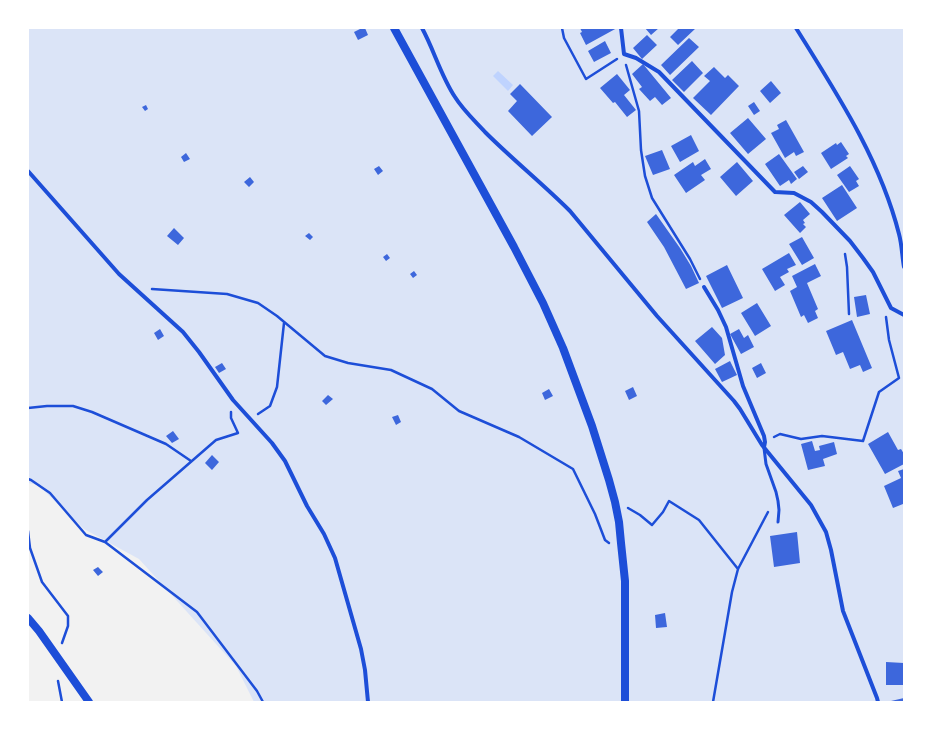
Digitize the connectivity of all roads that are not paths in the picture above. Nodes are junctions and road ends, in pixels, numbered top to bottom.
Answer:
1 (394, 28) edge
2 (422, 28) edge
3 (621, 28) edge
4 (796, 28) edge
5 (28, 171) edge
6 (904, 267) edge
7 (704, 287) road end
8 (904, 314) edge
9 (764, 447) junction
10 (778, 522) dead end
11 (28, 618) edge
12 (89, 702) edge
13 (368, 702) edge
14 (625, 702) edge
15 (878, 702) edge

1 - 14 main road
2 - 9 street
3 - 8 street
4 - 6 street
5 - 13 street
7 - 9 street
9 - 10 lane
9 - 15 street
11 - 12 main road

